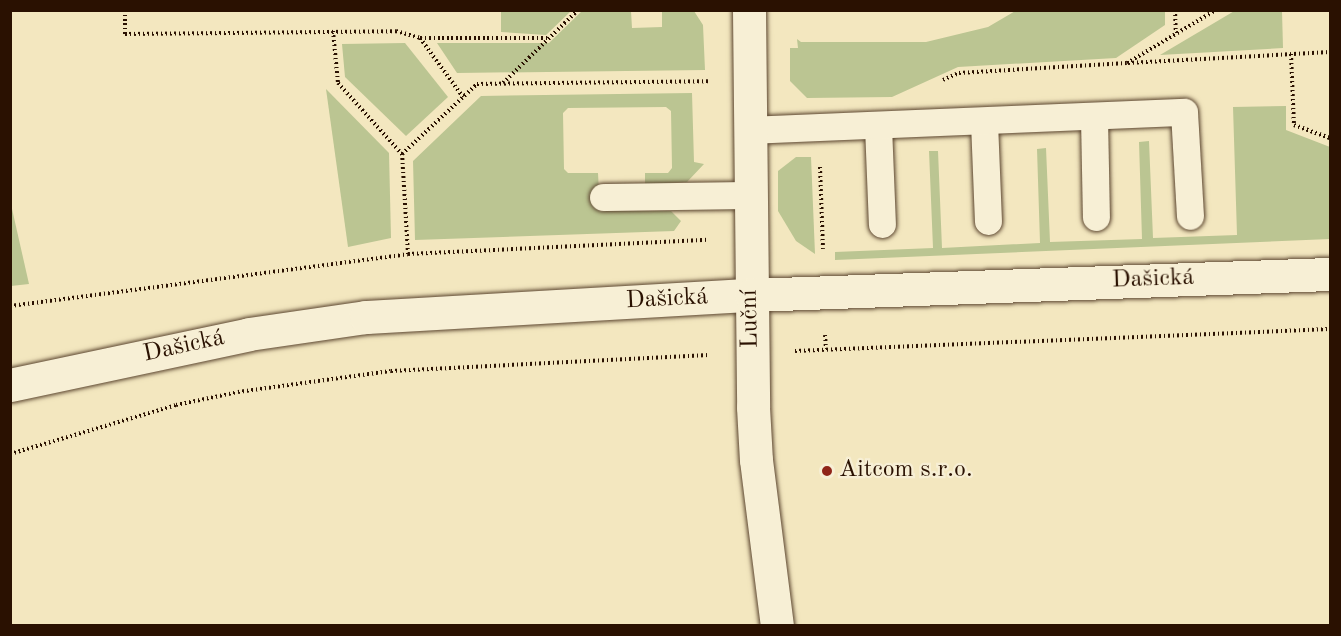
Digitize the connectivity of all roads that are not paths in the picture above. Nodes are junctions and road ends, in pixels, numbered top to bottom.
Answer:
1 (749, 10) edge
2 (1094, 117) junction
3 (984, 122) junction
4 (878, 126) junction
5 (749, 129) junction
6 (750, 195) junction
7 (603, 197) dead end
8 (1190, 216) dead end
9 (1096, 217) dead end
10 (987, 221) dead end
11 (882, 224) dead end
12 (1330, 274) edge
13 (751, 295) junction
14 (10, 385) edge
15 (777, 626) edge

1 - 5 main road, Luční
2 - 3 lane
2 - 8 lane
2 - 9 lane
3 - 4 lane
3 - 10 lane
4 - 5 lane
4 - 11 lane
5 - 6 main road, Luční
6 - 7 lane
6 - 13 main road, Luční
12 - 13 main road, Dašická
13 - 14 main road, Dašická
13 - 15 main road, Luční

